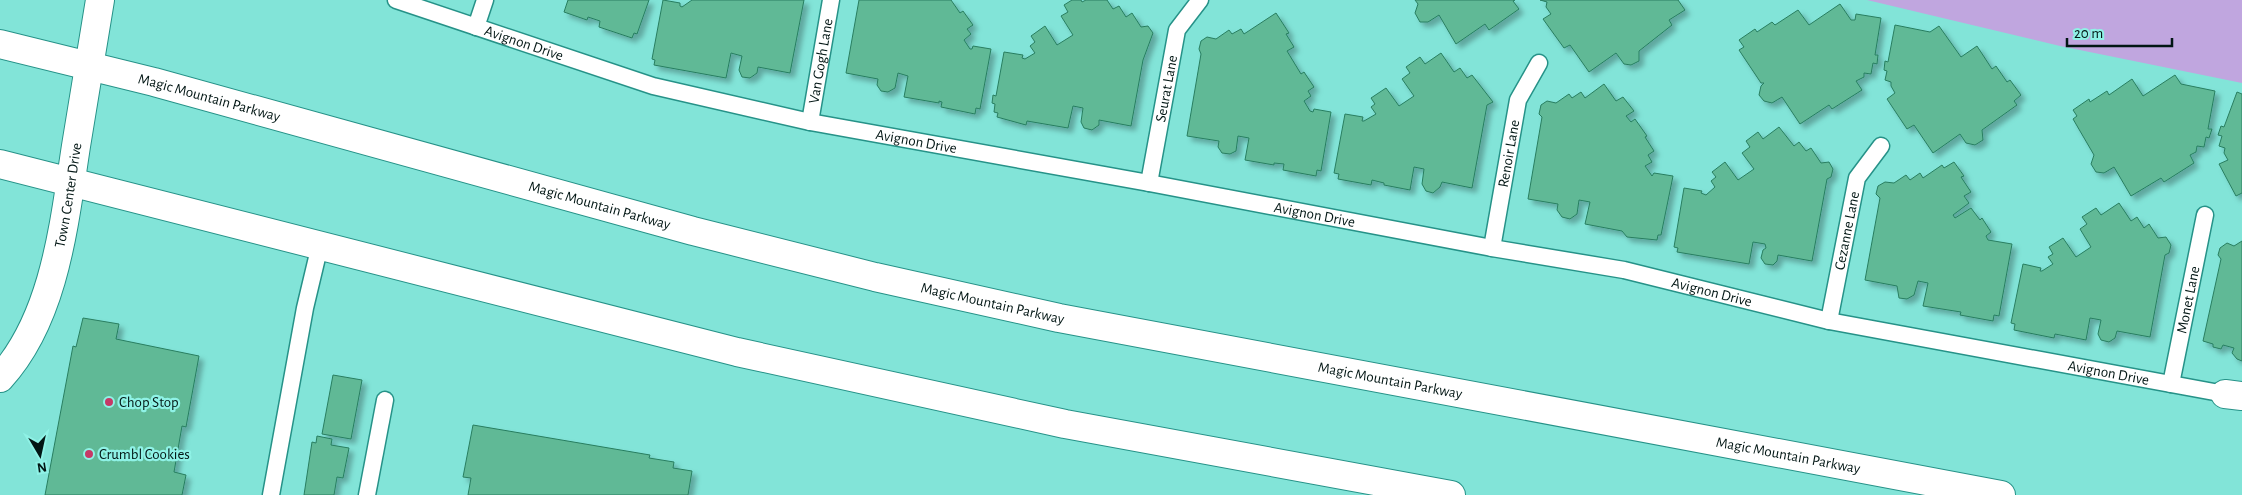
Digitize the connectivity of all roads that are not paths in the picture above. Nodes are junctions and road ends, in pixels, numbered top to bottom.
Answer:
1 (100, 0) edge
2 (396, 0) edge
3 (485, 0) edge
4 (831, 0) edge
5 (1200, 0) edge
6 (476, 27) junction
7 (0, 44) edge
8 (1539, 63) dead end
9 (89, 65) junction
10 (810, 122) junction
11 (1881, 146) dead end
12 (0, 164) edge
13 (1149, 183) junction
14 (70, 184) junction
15 (2204, 215) dead end
16 (320, 245) junction
17 (1492, 248) junction
18 (1829, 321) junction
19 (0, 378) edge
20 (2171, 384) junction
21 (2234, 395) edge
22 (384, 400) dead end
23 (271, 495) edge
24 (367, 495) edge
25 (1450, 495) edge
26 (2001, 495) edge

1 - 9 main road, Town Center Drive
2 - 6 lane, Avignon Drive
3 - 6 lane
4 - 10 lane, Van Gogh Lane
5 - 13 lane, Seurat Lane
6 - 10 lane, Avignon Drive
7 - 9 main road, Magic Mountain Parkway
8 - 17 lane, Renoir Lane
9 - 14 main road, Town Center Drive
9 - 26 main road, Magic Mountain Parkway
10 - 13 lane, Avignon Drive
11 - 18 lane, Cezanne Lane
12 - 14 main road
13 - 17 lane, Avignon Drive
14 - 16 main road
14 - 19 main road, Town Center Drive
15 - 20 lane, Monet Lane
16 - 23 lane
16 - 25 main road
17 - 18 lane, Avignon Drive
18 - 20 lane, Avignon Drive
20 - 21 lane, Avignon Drive
22 - 24 lane

